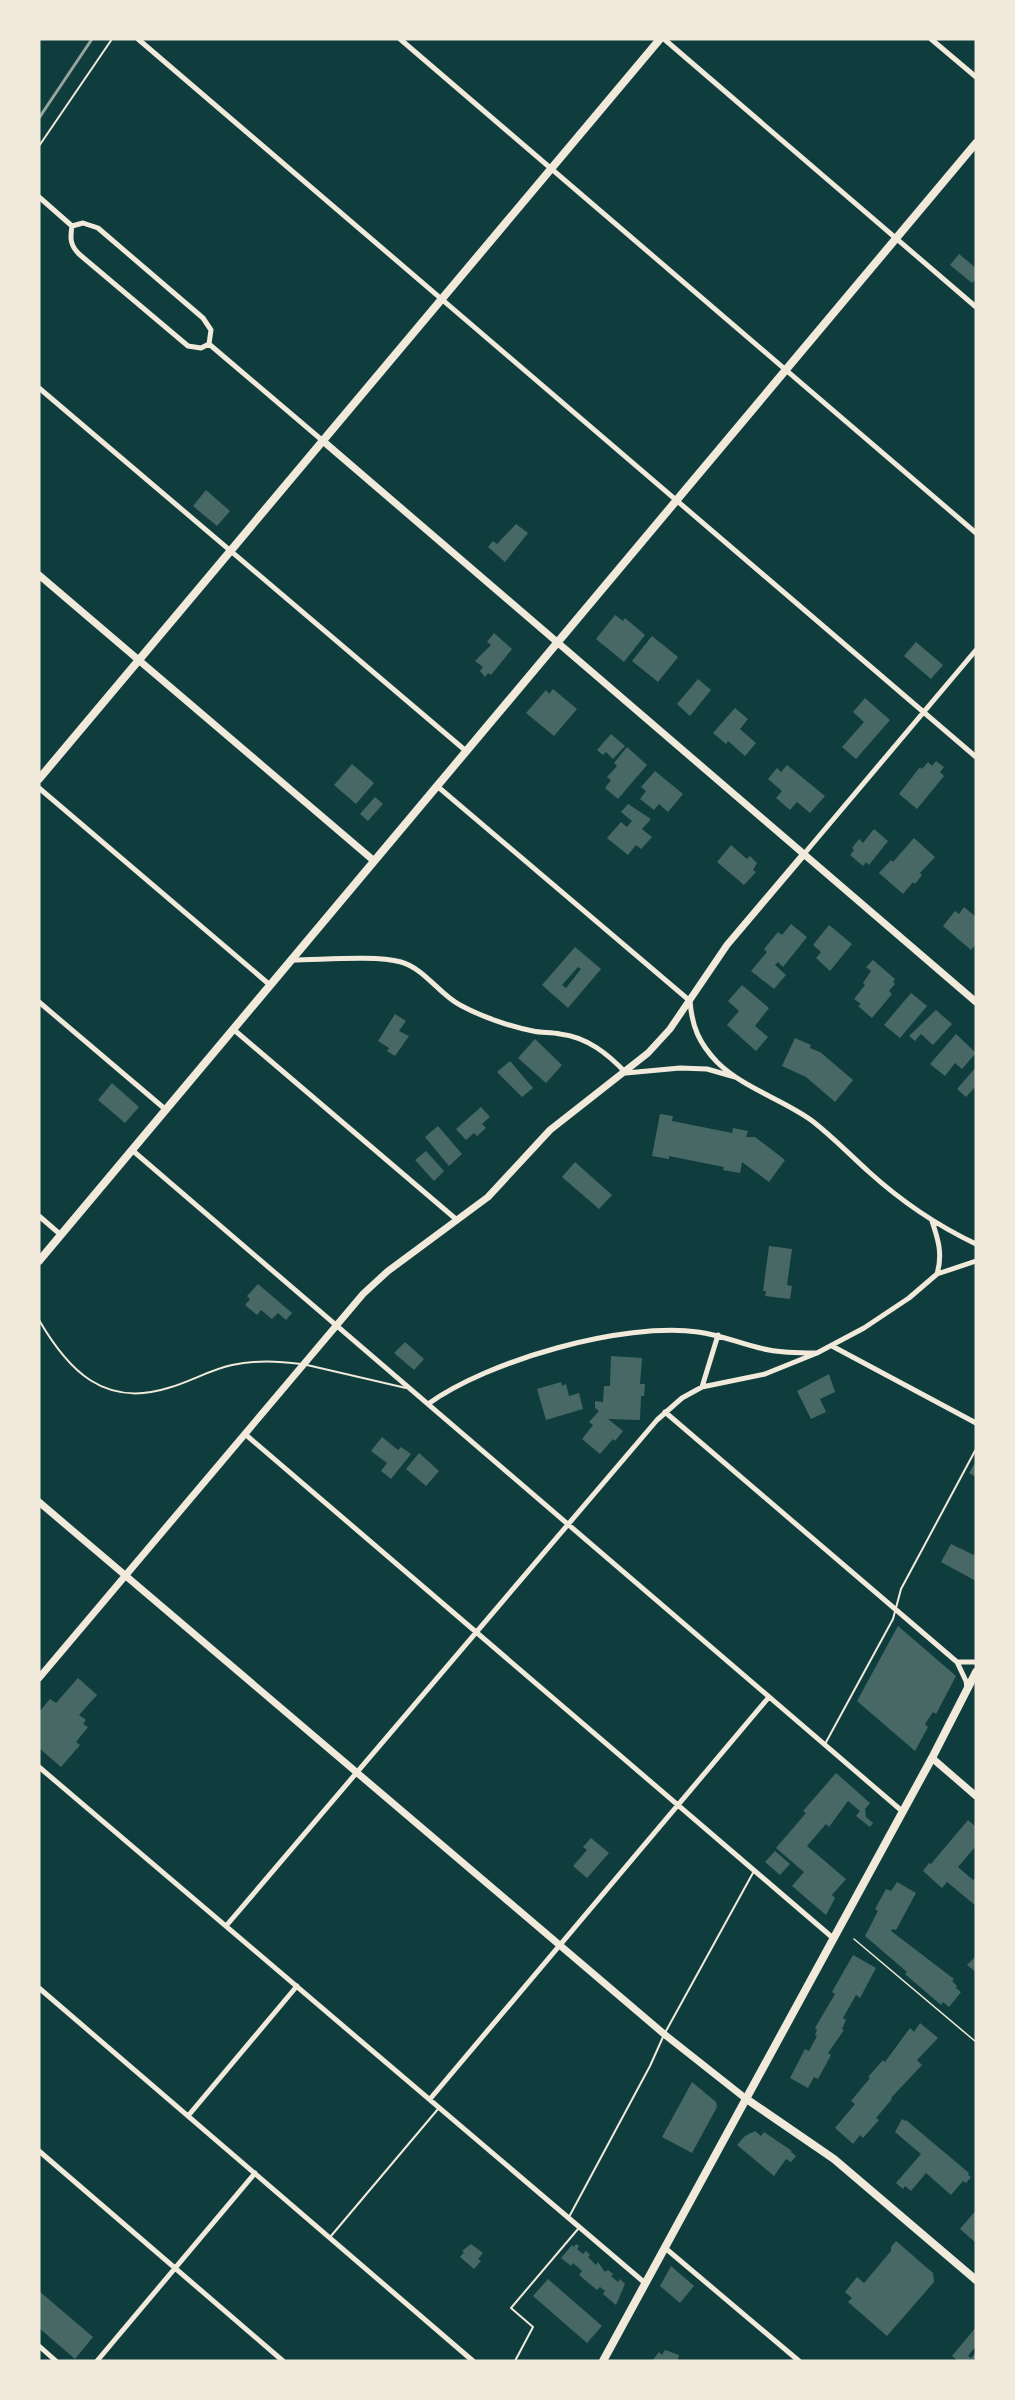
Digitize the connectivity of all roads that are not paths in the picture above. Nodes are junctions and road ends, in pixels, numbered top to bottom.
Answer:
1 (112, 39) edge
2 (138, 39) edge
3 (400, 39) edge
4 (662, 39) edge
5 (931, 39) edge
6 (976, 77) edge
7 (976, 143) edge
8 (39, 147) edge
9 (551, 169) junction
10 (39, 197) edge
11 (72, 226) junction
12 (895, 238) junction
13 (442, 299) junction
14 (976, 307) edge
15 (209, 344) junction
16 (786, 370) junction
17 (39, 388) edge
18 (323, 441) junction
19 (676, 500) junction
20 (976, 533) edge
21 (231, 551) junction
22 (39, 575) edge
23 (557, 642) junction
24 (976, 650) edge
25 (139, 660) junction
26 (924, 712) junction
27 (466, 752) junction
28 (976, 756) edge
29 (39, 779) edge
30 (437, 786) junction
31 (39, 788) edge
32 (804, 854) junction
33 (373, 860) junction
34 (290, 960) junction
35 (270, 985) junction
36 (690, 1001) junction
37 (39, 1002) edge
38 (976, 1002) edge
39 (233, 1029) junction
40 (626, 1072) junction
41 (739, 1078) junction
42 (165, 1109) junction
43 (132, 1150) junction
44 (39, 1216) edge
45 (457, 1220) junction
46 (932, 1220) junction
47 (61, 1234) junction
48 (976, 1244) edge
49 (39, 1260) edge
50 (976, 1261) edge
51 (937, 1274) junction
52 (39, 1320) edge
53 (336, 1325) junction
54 (718, 1335) junction
55 (832, 1346) junction
56 (817, 1353) junction
57 (702, 1387) junction
58 (409, 1389) junction
59 (428, 1404) junction
60 (665, 1412) junction
61 (976, 1423) edge
62 (245, 1434) junction
63 (976, 1449) edge
64 (39, 1502) edge
65 (568, 1525) junction
66 (126, 1576) junction
67 (896, 1611) junction
68 (476, 1632) junction
69 (957, 1662) junction
70 (976, 1662) edge
71 (976, 1672) edge
72 (39, 1678) edge
73 (967, 1689) junction
74 (769, 1697) junction
75 (824, 1745) junction
76 (932, 1758) junction
77 (39, 1767) edge
78 (356, 1772) junction
79 (976, 1796) edge
80 (676, 1804) junction
81 (902, 1811) junction
82 (754, 1871) junction
83 (226, 1926) junction
84 (833, 1938) junction
85 (560, 1945) junction
86 (297, 1986) junction
87 (39, 1988) edge
88 (664, 2034) junction
89 (745, 2098) junction
90 (430, 2099) junction
91 (440, 2107) junction
92 (188, 2116) junction
93 (39, 2151) edge
94 (255, 2173) junction
95 (569, 2217) junction
96 (579, 2227) junction
97 (330, 2238) junction
98 (664, 2247) junction
99 (175, 2267) junction
100 (976, 2280) edge
101 (645, 2283) junction
102 (39, 2346) edge
103 (56, 2361) edge
104 (97, 2361) edge
105 (283, 2361) edge
106 (473, 2361) edge
107 (515, 2361) edge
108 (603, 2361) edge
109 (799, 2361) edge

1 - 8 lane
2 - 13 street
3 - 9 street
4 - 9 main road
4 - 12 street
5 - 6 street
7 - 12 main road
9 - 13 main road
9 - 16 street
10 - 11 street
11 - 15 street
11 - 15 street
12 - 14 street
12 - 16 main road
13 - 18 main road
13 - 19 street
15 - 18 street
16 - 19 main road
16 - 20 street
17 - 21 street
18 - 21 main road
18 - 23 street
19 - 23 main road
19 - 26 street
21 - 25 main road
21 - 27 street
22 - 25 street
23 - 27 main road
23 - 32 street
24 - 26 street
25 - 29 main road
25 - 33 street
26 - 28 street
26 - 32 street
27 - 30 main road
30 - 33 main road
30 - 36 street
31 - 35 street
32 - 36 street
32 - 38 street
33 - 34 main road
34 - 35 main road
34 - 40 street
35 - 39 main road
36 - 40 street
36 - 41 street
37 - 42 street
39 - 42 main road
39 - 45 street
40 - 41 street
40 - 45 street
41 - 46 street
42 - 43 main road
43 - 47 main road
43 - 53 street
44 - 47 street
45 - 53 street
46 - 48 street
46 - 51 street
47 - 49 main road
50 - 51 street
51 - 55 street
52 - 58 lane
53 - 58 street
53 - 62 street
54 - 56 street
54 - 57 street
54 - 59 street
55 - 56 street
55 - 61 street
56 - 57 street
57 - 60 street
58 - 59 street
59 - 65 street
60 - 65 street
60 - 67 street
62 - 66 street
62 - 68 street
63 - 67 lane
64 - 66 street
65 - 68 street
65 - 74 street
66 - 72 street
66 - 78 street
67 - 69 street
67 - 75 lane
68 - 78 street
68 - 80 street
69 - 70 street
69 - 73 street
71 - 73 main road
73 - 76 main road
74 - 75 street
74 - 80 street
75 - 81 street
76 - 79 street
76 - 81 main road
77 - 83 street
78 - 83 street
78 - 85 street
80 - 82 street
80 - 85 street
81 - 84 main road
82 - 84 street
82 - 88 lane
83 - 86 street
84 - 89 main road
85 - 88 street
85 - 90 street
86 - 90 street
86 - 92 street
87 - 92 street
88 - 89 street
88 - 95 lane
89 - 98 main road
89 - 100 main road
90 - 91 street
91 - 95 street
91 - 97 lane
92 - 94 street
93 - 99 street
94 - 97 street
94 - 99 street
95 - 96 street
96 - 101 street
96 - 107 lane
97 - 106 street
98 - 101 main road
98 - 109 street
99 - 104 street
99 - 105 street
101 - 108 main road
102 - 103 street

